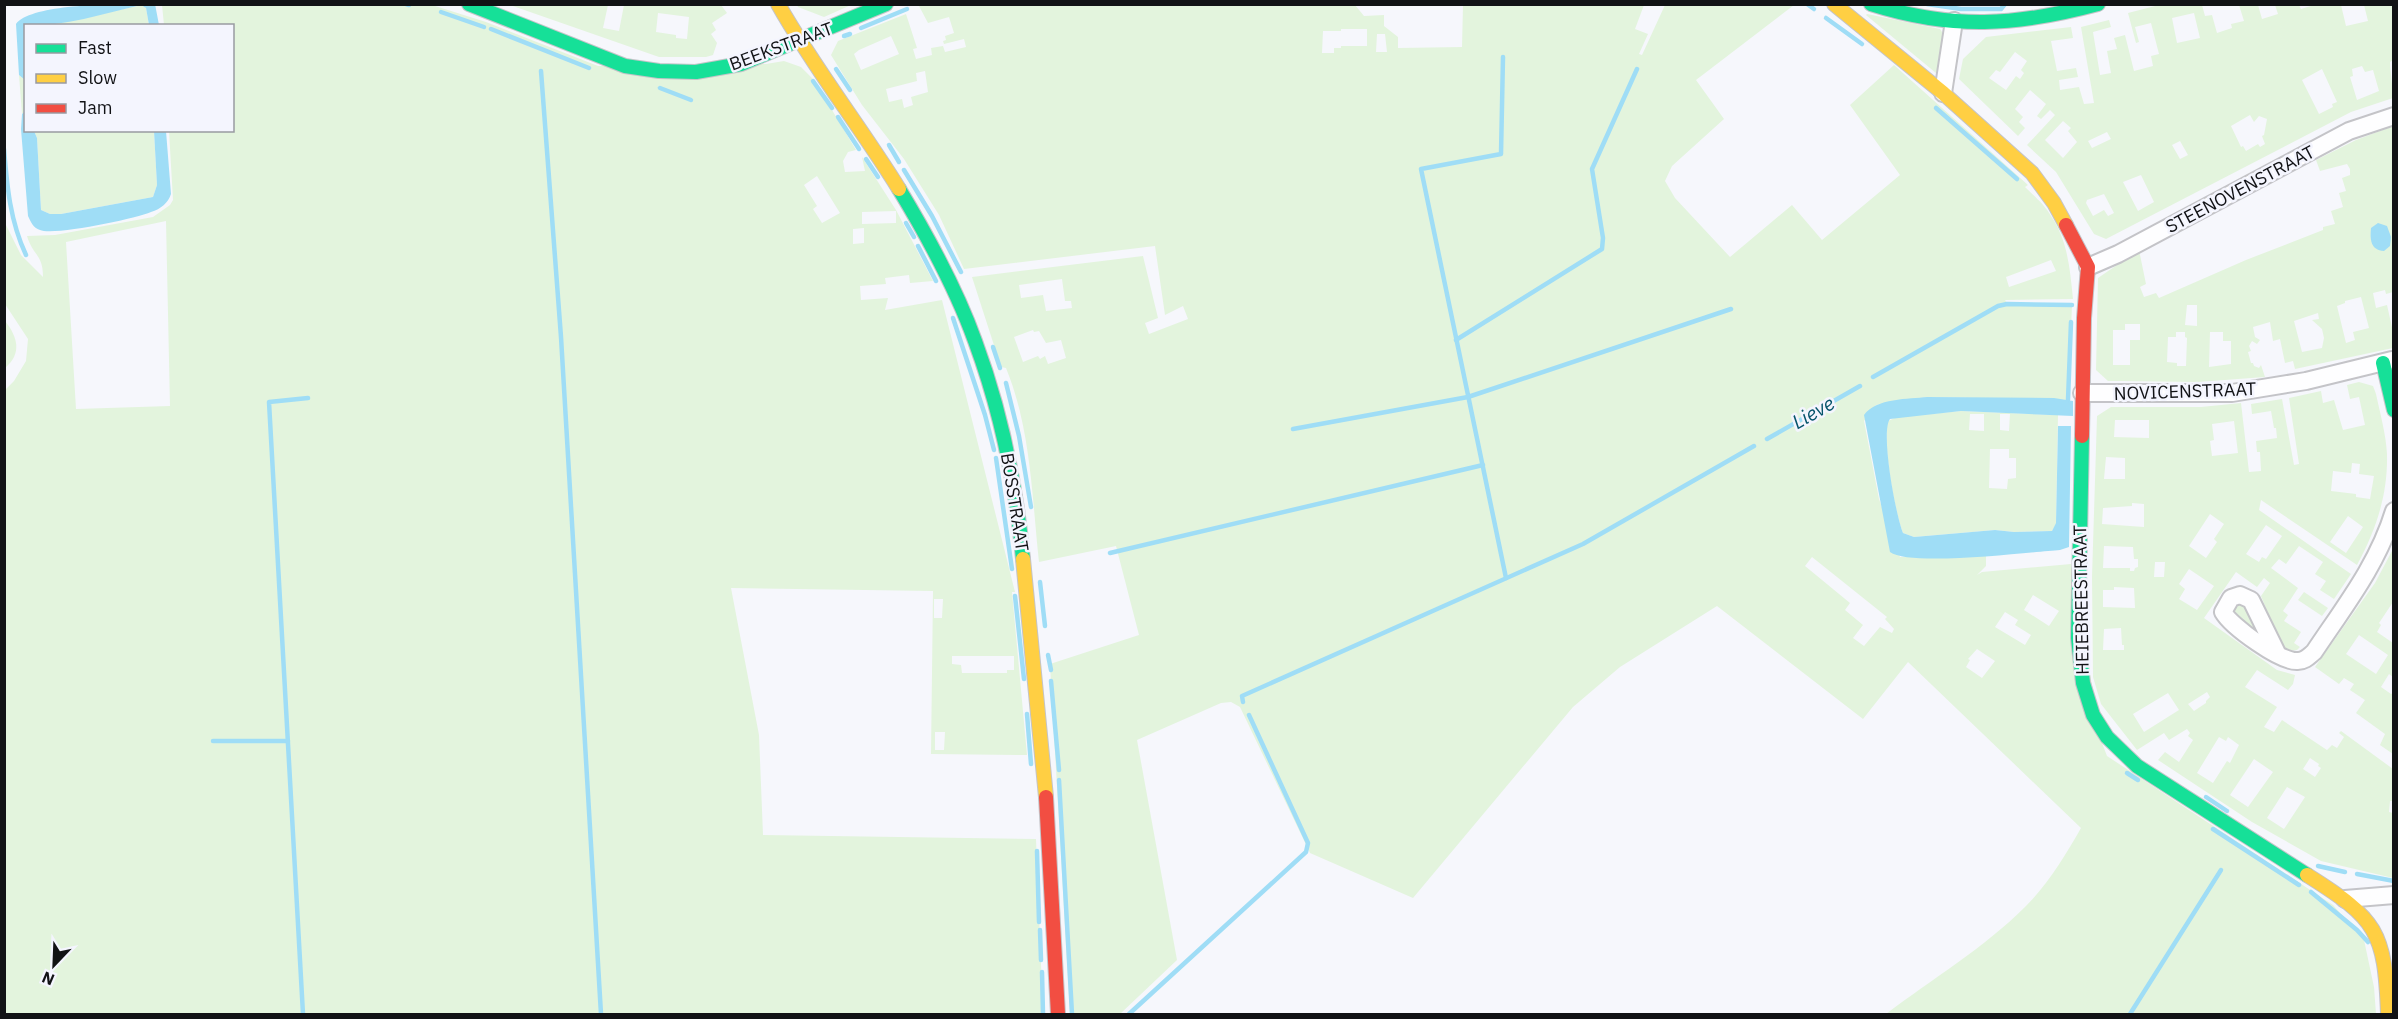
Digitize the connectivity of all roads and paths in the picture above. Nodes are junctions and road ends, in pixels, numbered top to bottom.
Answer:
1 (469, 4) edge
2 (778, 4) edge
3 (886, 4) edge
4 (1834, 4) edge
5 (1871, 4) edge
6 (2015, 4) edge
7 (2098, 4) edge
8 (1954, 21) junction
9 (2018, 22) junction
10 (799, 41) junction
11 (1943, 93) junction
12 (2394, 116) edge
13 (2088, 267) junction
14 (2388, 361) edge
15 (2082, 393) junction
16 (2394, 410) edge
17 (2394, 512) edge
18 (2278, 655) dead end
19 (2394, 895) edge
20 (2345, 899) junction
21 (1058, 1014) edge
22 (2388, 1014) edge

1 - 10 street, BEEKSTRAAT
2 - 10 street, BOSSTRAAT
3 - 10 street, BEEKSTRAAT
4 - 11 street
5 - 8 street
6 - 9 street
7 - 9 street
8 - 9 street
8 - 11 street
10 - 21 street, BOSSTRAAT
11 - 13 street
12 - 13 street, STEENOVENSTRAAT
13 - 15 street, HEIEBREESTRAAT
14 - 15 street, NOVICENSTRAAT
14 - 16 street
15 - 20 street, HEIEBREESTRAAT
17 - 18 street
19 - 20 street
20 - 22 street, HEIEBREESTRAAT

